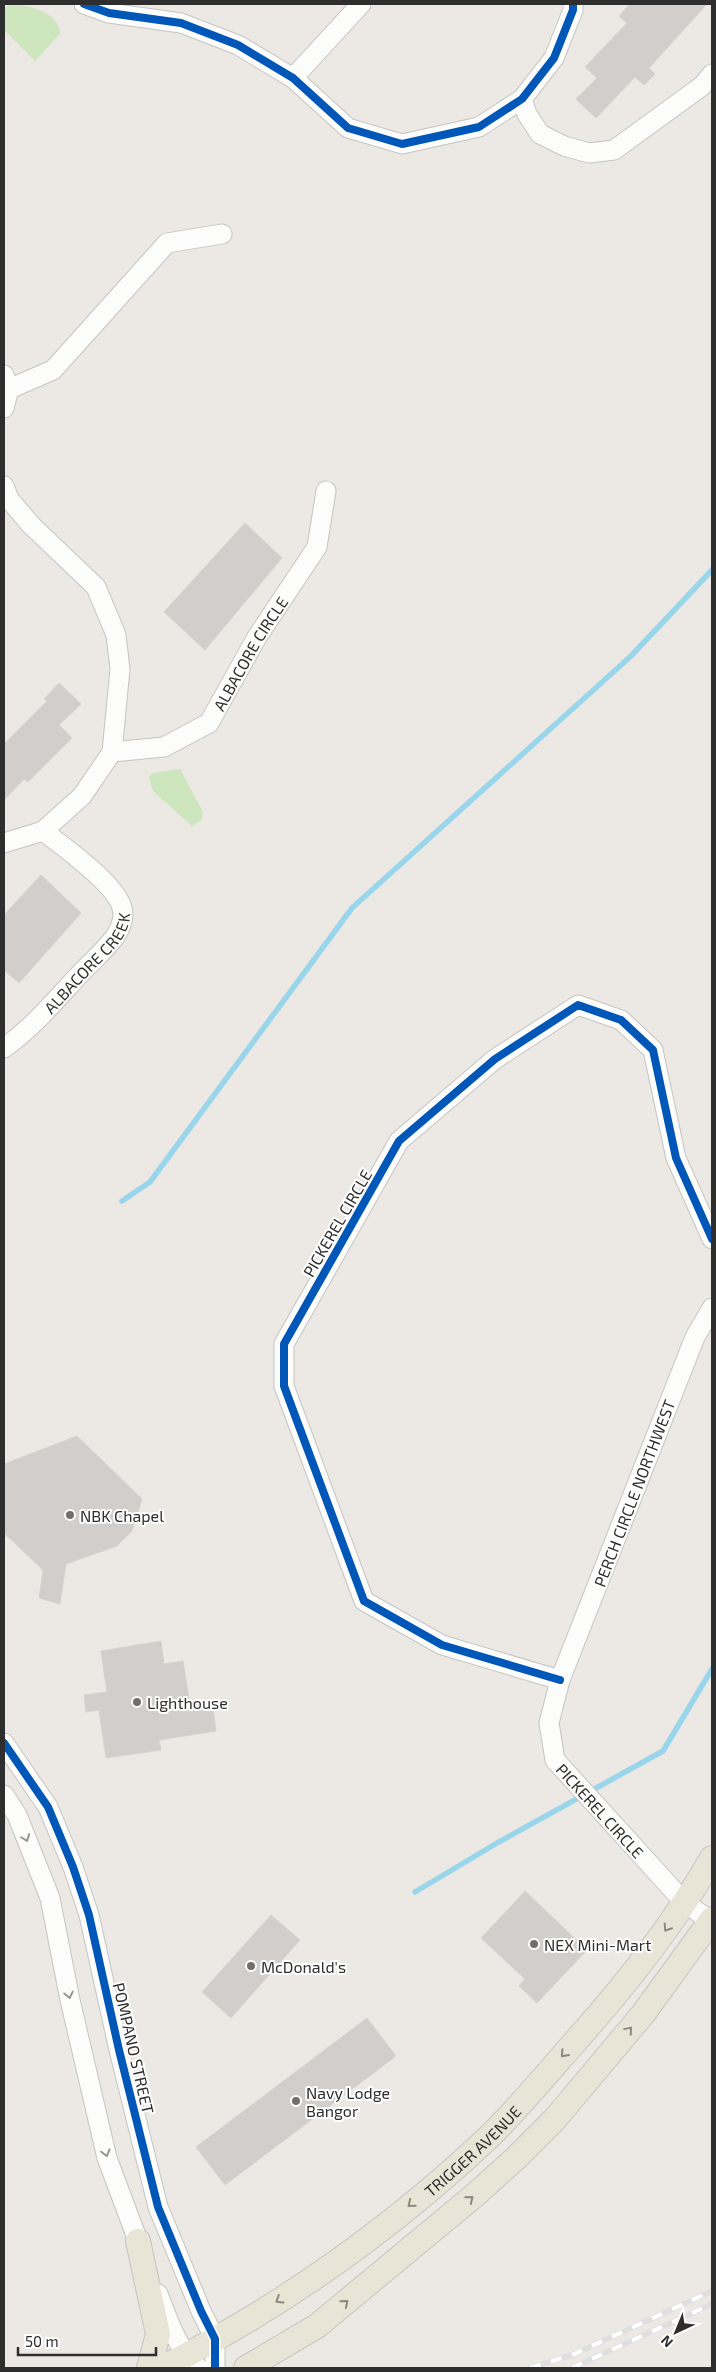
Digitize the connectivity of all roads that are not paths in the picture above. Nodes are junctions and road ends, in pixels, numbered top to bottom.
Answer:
1 (84, 4) edge
2 (361, 4) edge
3 (573, 4) edge
4 (712, 74) edge
5 (293, 78) junction
6 (522, 99) junction
7 (222, 234) dead end
8 (7, 382) edge
9 (4, 408) edge
10 (4, 486) edge
11 (326, 491) dead end
12 (112, 752) junction
13 (43, 831) junction
14 (4, 843) edge
15 (4, 1048) edge
16 (712, 1239) edge
17 (712, 1308) edge
18 (560, 1680) junction
19 (4, 1743) edge
20 (4, 1796) edge
21 (712, 1858) edge
22 (684, 1902) junction
23 (712, 1921) edge
24 (138, 2241) junction
25 (215, 2339) junction
26 (192, 2362) edge
27 (149, 2368) edge
28 (162, 2368) edge
29 (215, 2368) edge
30 (246, 2368) edge

1 - 5 street
2 - 5 street
3 - 6 street
4 - 6 street
5 - 6 street
7 - 8 street
8 - 9 street
10 - 12 street
11 - 12 street, ALBACORE CIRCLE
12 - 13 street
13 - 14 street
13 - 15 street, ALBACORE CREEK
16 - 18 street, PICKEREL CIRCLE
17 - 18 street, PERCH CIRCLE NORTHWEST
18 - 22 street, PICKEREL CIRCLE
19 - 25 street, POMPANO STREET
20 -> 24 street
21 - 22 main road, TRIGGER AVENUE
22 - 23 street, PICKEREL CIRCLE
22 -> 25 main road, TRIGGER AVENUE
30 -> 23 main road
24 - 26 street
24 - 27 main road
25 - 26 main road, TRIGGER AVENUE
25 - 29 street, POMPANO STREET
26 - 28 main road, TRIGGER AVENUE

